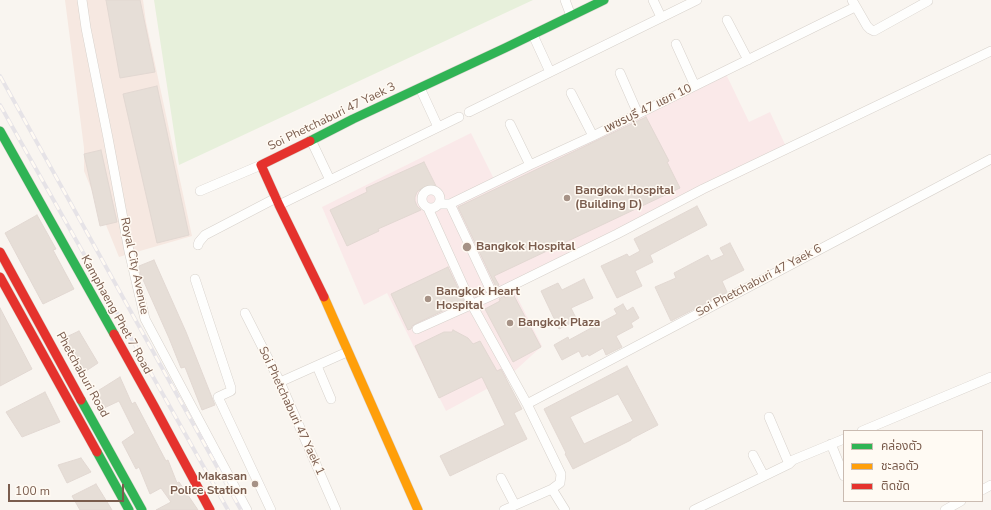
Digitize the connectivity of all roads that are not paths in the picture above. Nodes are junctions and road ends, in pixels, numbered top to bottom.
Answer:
1 (82, 0) edge
2 (564, 0) edge
3 (604, 0) edge
4 (653, 0) edge
5 (697, 0) edge
6 (928, 0) edge
7 (854, 3) edge
8 (571, 16) junction
9 (661, 17) junction
10 (727, 20) dead end
11 (533, 35) junction
12 (676, 44) dead end
13 (991, 51) edge
14 (748, 60) junction
15 (550, 72) junction
16 (620, 73) dead end
17 (695, 86) junction
18 (420, 88) junction
19 (571, 93) dead end
20 (469, 112) dead end
21 (638, 114) junction
22 (459, 117) dead end
23 (510, 124) dead end
24 (438, 126) junction
25 (0, 131) edge
26 (593, 136) junction
27 (311, 140) junction
28 (991, 159) edge
29 (261, 165) junction
30 (530, 165) junction
31 (330, 180) junction
32 (200, 191) dead end
33 (277, 201) junction
34 (438, 204) junction
35 (450, 204) junction
36 (428, 208) junction
37 (198, 245) dead end
38 (0, 252) edge
39 (0, 277) edge
40 (195, 279) dead end
41 (493, 295) junction
42 (472, 305) junction
43 (30, 306) junction
44 (19, 311) junction
45 (245, 314) dead end
46 (417, 329) dead end
47 (347, 352) junction
48 (317, 366) junction
49 (991, 377) edge
50 (280, 382) junction
51 (331, 399) dead end
52 (527, 404) junction
53 (769, 417) dead end
54 (864, 430) edge
55 (843, 439) edge
56 (831, 444) junction
57 (753, 455) dead end
58 (789, 464) junction
59 (843, 474) edge
60 (764, 476) junction
61 (501, 478) dead end
62 (552, 489) junction
63 (959, 502) edge
64 (515, 505) junction
65 (129, 510) edge
66 (142, 510) edge
67 (210, 510) edge
68 (247, 510) edge
69 (271, 510) edge
70 (336, 510) edge
71 (418, 510) edge
72 (504, 510) edge
73 (565, 510) edge
74 (694, 510) edge
75 (945, 510) edge

1 - 68 street, Royal City Avenue
2 - 8 street
3 - 8 street, Soi Phetchaburi 47 Yaek 3
4 - 9 street
5 - 9 street
6 - 7 street
7 - 14 street, เพชรบุุรี 47 แยก 10
8 - 11 street, Soi Phetchaburi 47 Yaek 3
9 - 15 street
10 - 14 street
11 - 15 street
11 - 18 street, Soi Phetchaburi 47 Yaek 3
12 - 17 street
13 - 41 street
14 - 17 street, เพชรบุุรี 47 แยก 10
15 - 20 street
16 - 21 street
17 - 21 street, เพชรบุุรี 47 แยก 10
18 - 24 street
18 - 27 street, Soi Phetchaburi 47 Yaek 3
19 - 26 street
21 - 26 street, เพชรบุุรี 47 แยก 10
22 - 24 street
23 - 30 street
24 - 31 street
25 - 67 street, Kamphaeng Phet 7 Road
26 - 30 street, เพชรบุุรี 47 แยก 10
27 - 29 street, Soi Phetchaburi 47 Yaek 3
27 - 31 street
28 - 52 street, Soi Phetchaburi 47 Yaek 6
29 - 32 street
29 - 33 street, Soi Phetchaburi 47 Yaek 3
30 - 35 street, เพชรบุุรี 47 แยก 10
31 - 33 street
33 - 37 street
33 - 47 street, Soi Phetchaburi 47 Yaek 3
34 - 35 street, เพชรบุุรี 47 แยก 10
34 - 36 street
34 - 36 street
35 - 41 street
36 - 42 street
38 - 43 street, Phetchaburi Road
39 - 44 street, Phetchaburi Road
40 - 69 street
41 - 42 street
42 - 46 street
42 - 52 street
43 - 44 street
43 - 66 street, Phetchaburi Road
44 - 65 street, Phetchaburi Road
45 - 50 street, Soi Phetchaburi 47 Yaek 1
47 - 48 street
47 - 71 street, Soi Phetchaburi 47 Yaek 3
48 - 50 street
48 - 51 street
49 - 54 street
50 - 70 street, Soi Phetchaburi 47 Yaek 1
52 - 62 street
53 - 58 street
55 - 56 street
56 - 58 street
56 - 59 street
57 - 60 street
58 - 60 street
60 - 74 street
61 - 64 street
62 - 64 street
62 - 73 street
63 - 75 street
64 - 72 street

